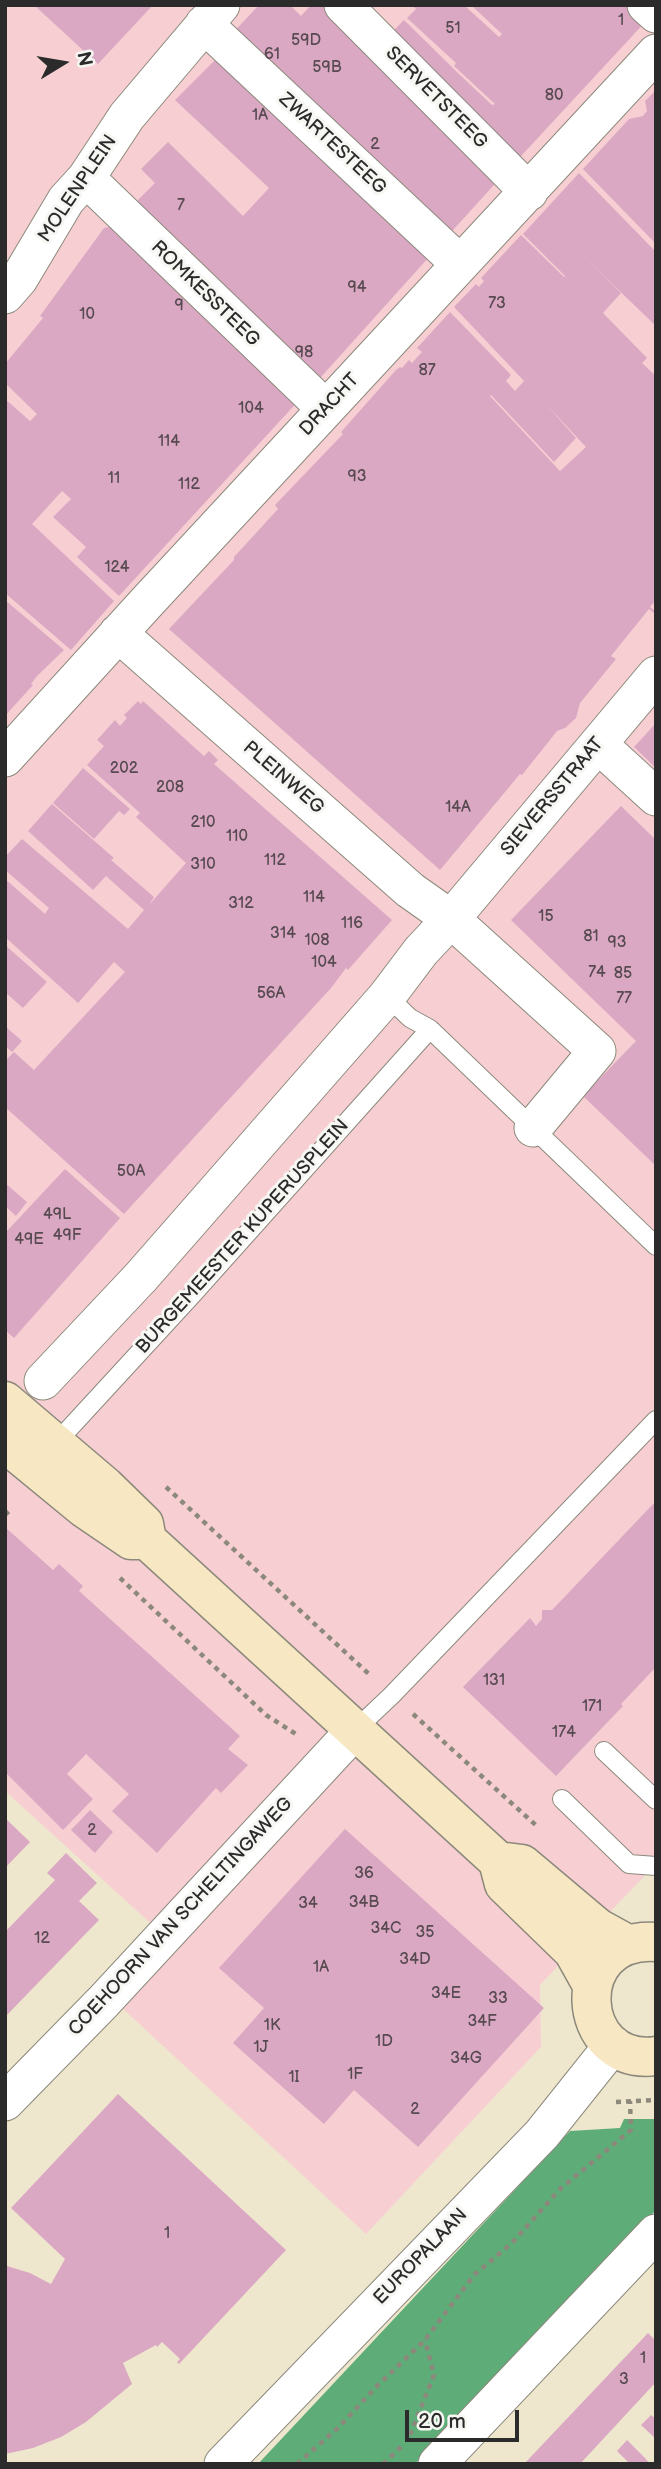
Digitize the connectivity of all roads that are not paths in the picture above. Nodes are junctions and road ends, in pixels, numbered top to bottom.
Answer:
1 (344, 5) edge
2 (646, 5) edge
3 (656, 13) edge
4 (213, 15) edge
5 (656, 53) edge
6 (86, 178) junction
7 (528, 191) junction
8 (460, 264) junction
9 (5, 295) edge
10 (326, 409) junction
11 (118, 633) junction
12 (656, 675) edge
13 (598, 744) junction
14 (5, 758) edge
15 (656, 797) edge
16 (451, 919) junction
17 (387, 996) junction
18 (430, 1029) junction
19 (533, 1128) junction
20 (656, 1246) edge
21 (43, 1381) dead end
22 (5, 1401) edge
23 (656, 1419) edge
24 (55, 1444) junction
25 (7, 1448) edge
26 (147, 1540) junction
27 (355, 1730) junction
28 (604, 1751) dead end
29 (562, 1800) dead end
30 (656, 1800) edge
31 (498, 1861) junction
32 (656, 1866) edge
33 (642, 1943) edge
34 (592, 1985) junction
35 (613, 2045) junction
36 (656, 2056) edge
37 (5, 2102) edge
38 (656, 2233) edge
39 (223, 2464) edge
40 (437, 2464) edge

1 - 7 street, SERVETSTEEG
2 - 3 street
4 - 6 street, MOLENPLEIN
4 - 8 street, ZWARTESTEEG
5 - 7 street, DRACHT
6 - 9 street, MOLENPLEIN
6 - 10 street, ROMKESSTEEG
7 - 8 street, DRACHT
8 - 10 street, DRACHT
10 - 11 street, DRACHT
11 - 14 street, DRACHT
11 - 16 street, PLEINWEG
12 - 13 street, SIEVERSSTRAAT
13 - 15 street
13 - 16 street, SIEVERSSTRAAT
16 - 17 street
16 - 19 street
17 - 18 lane
17 - 21 street
18 - 19 lane
18 - 24 lane, BURGEMEESTER KUPERUSPLEIN
19 - 20 lane
22 - 24 main road
23 - 27 lane
24 - 26 main road
25 - 26 main road
26 - 27 main road
27 - 31 main road
27 - 37 street, COEHOORN VAN SCHELTINGAWEG
28 - 30 lane
29 - 32 lane
31 - 33 main road
31 - 34 main road
33 - 34 main road
34 - 35 main road
35 - 36 main road
35 - 39 street, EUROPALAAN
38 - 40 street

